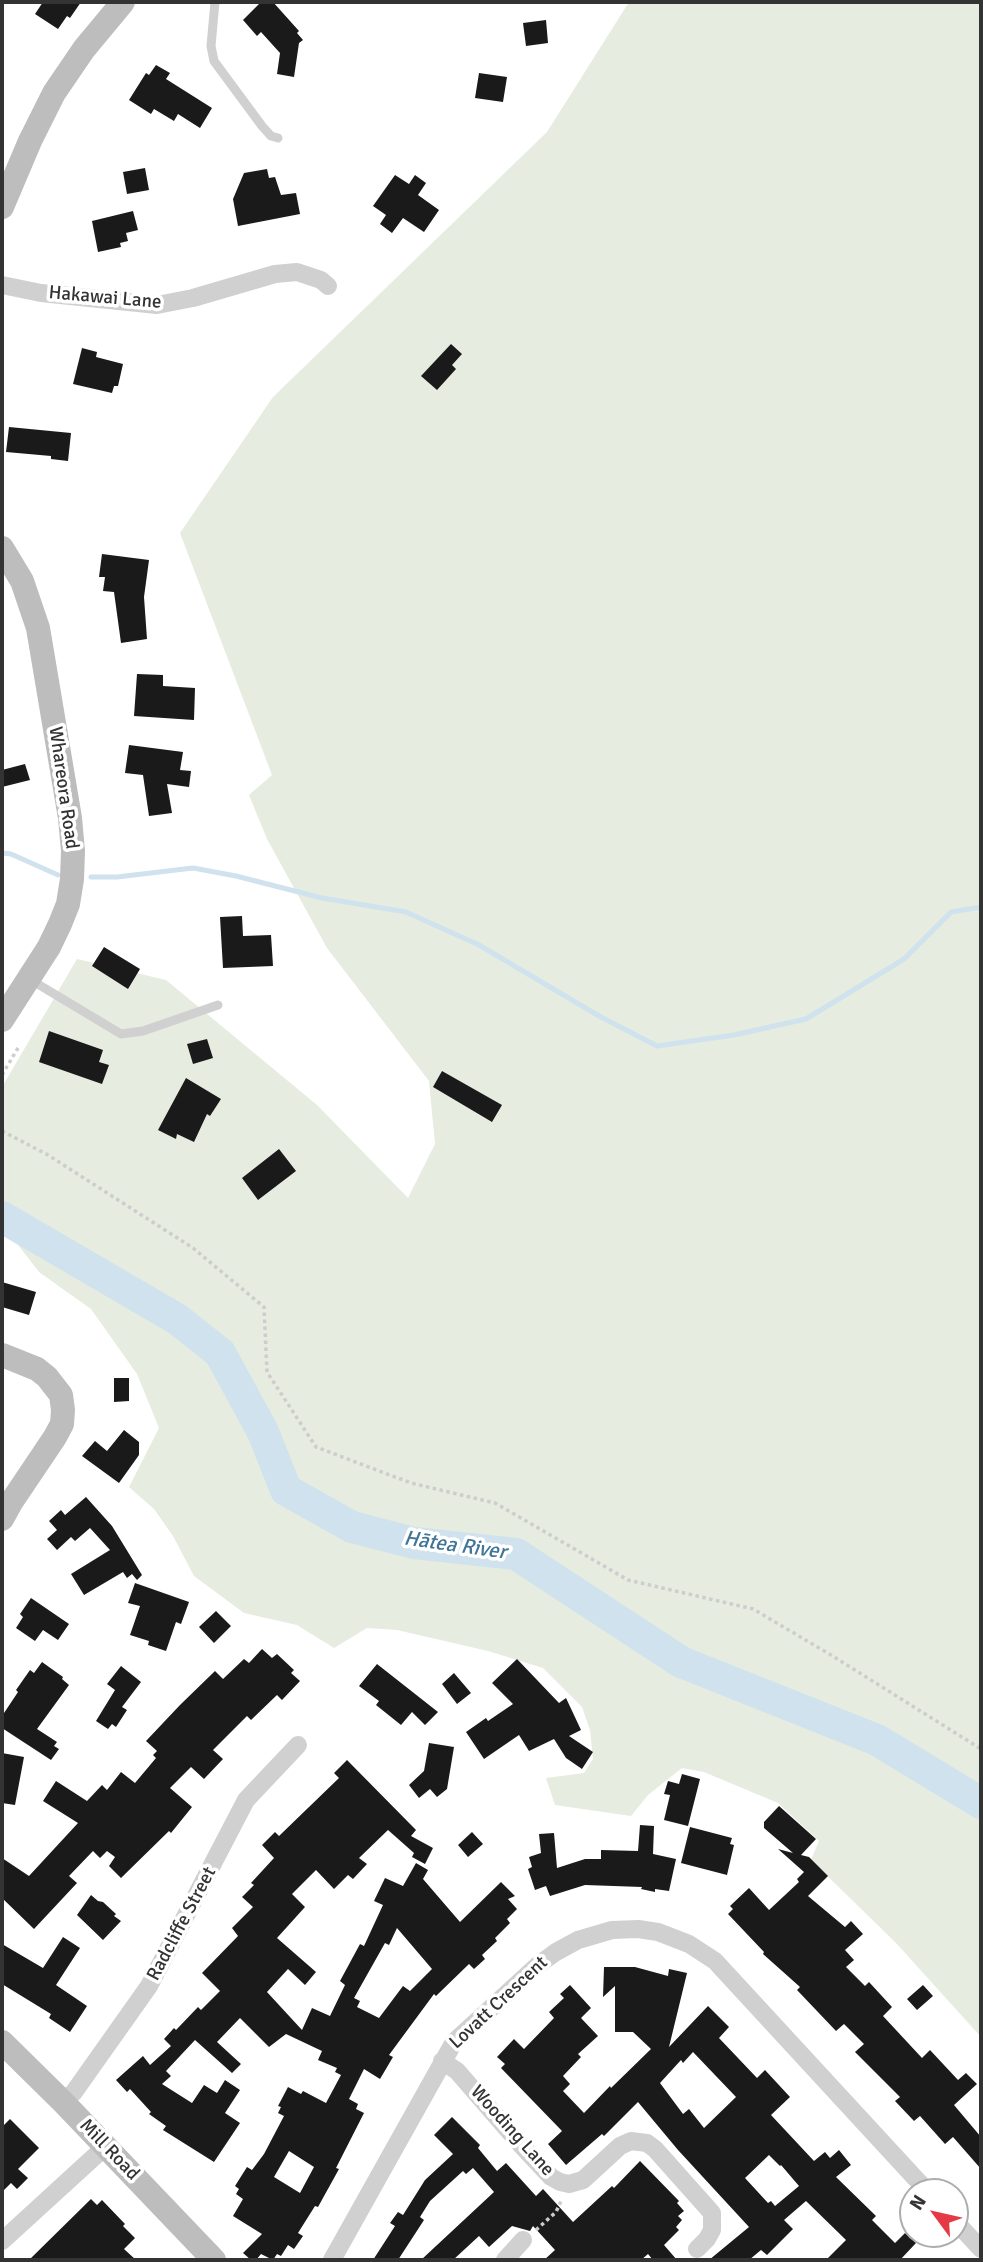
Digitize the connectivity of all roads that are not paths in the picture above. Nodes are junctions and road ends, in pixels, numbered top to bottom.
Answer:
1 (123, 2) edge
2 (215, 2) edge
3 (278, 138) dead end
4 (2, 207) edge
5 (2, 285) edge
6 (328, 286) dead end
7 (2, 548) edge
8 (30, 979) junction
9 (218, 1005) dead end
10 (2, 1020) edge
11 (2, 1355) edge
12 (2, 1519) edge
13 (298, 1745) dead end
14 (2, 2042) edge
15 (442, 2061) junction
16 (63, 2102) junction
17 (106, 2146) junction
18 (915, 2178) edge
19 (969, 2236) edge
20 (523, 2240) road end
21 (2, 2241) edge
22 (697, 2249) dead end
23 (981, 2249) edge
24 (214, 2260) edge
25 (332, 2260) edge
26 (505, 2260) edge

1 - 4 street
2 - 3 lane
5 - 6 street, Hakawai Lane
7 - 8 street, Whareora Road
8 - 9 lane
8 - 10 street, Whareora Road
11 - 12 street
13 - 16 street, Radcliffe Street
14 - 16 street, Mill Road
15 - 18 street, Lovatt Crescent
15 - 22 street, Wooding Lane
15 - 25 street, Lovatt Crescent
16 - 17 street, Mill Road
17 - 21 street
17 - 24 street, Mill Road
19 - 23 street
20 - 26 street

